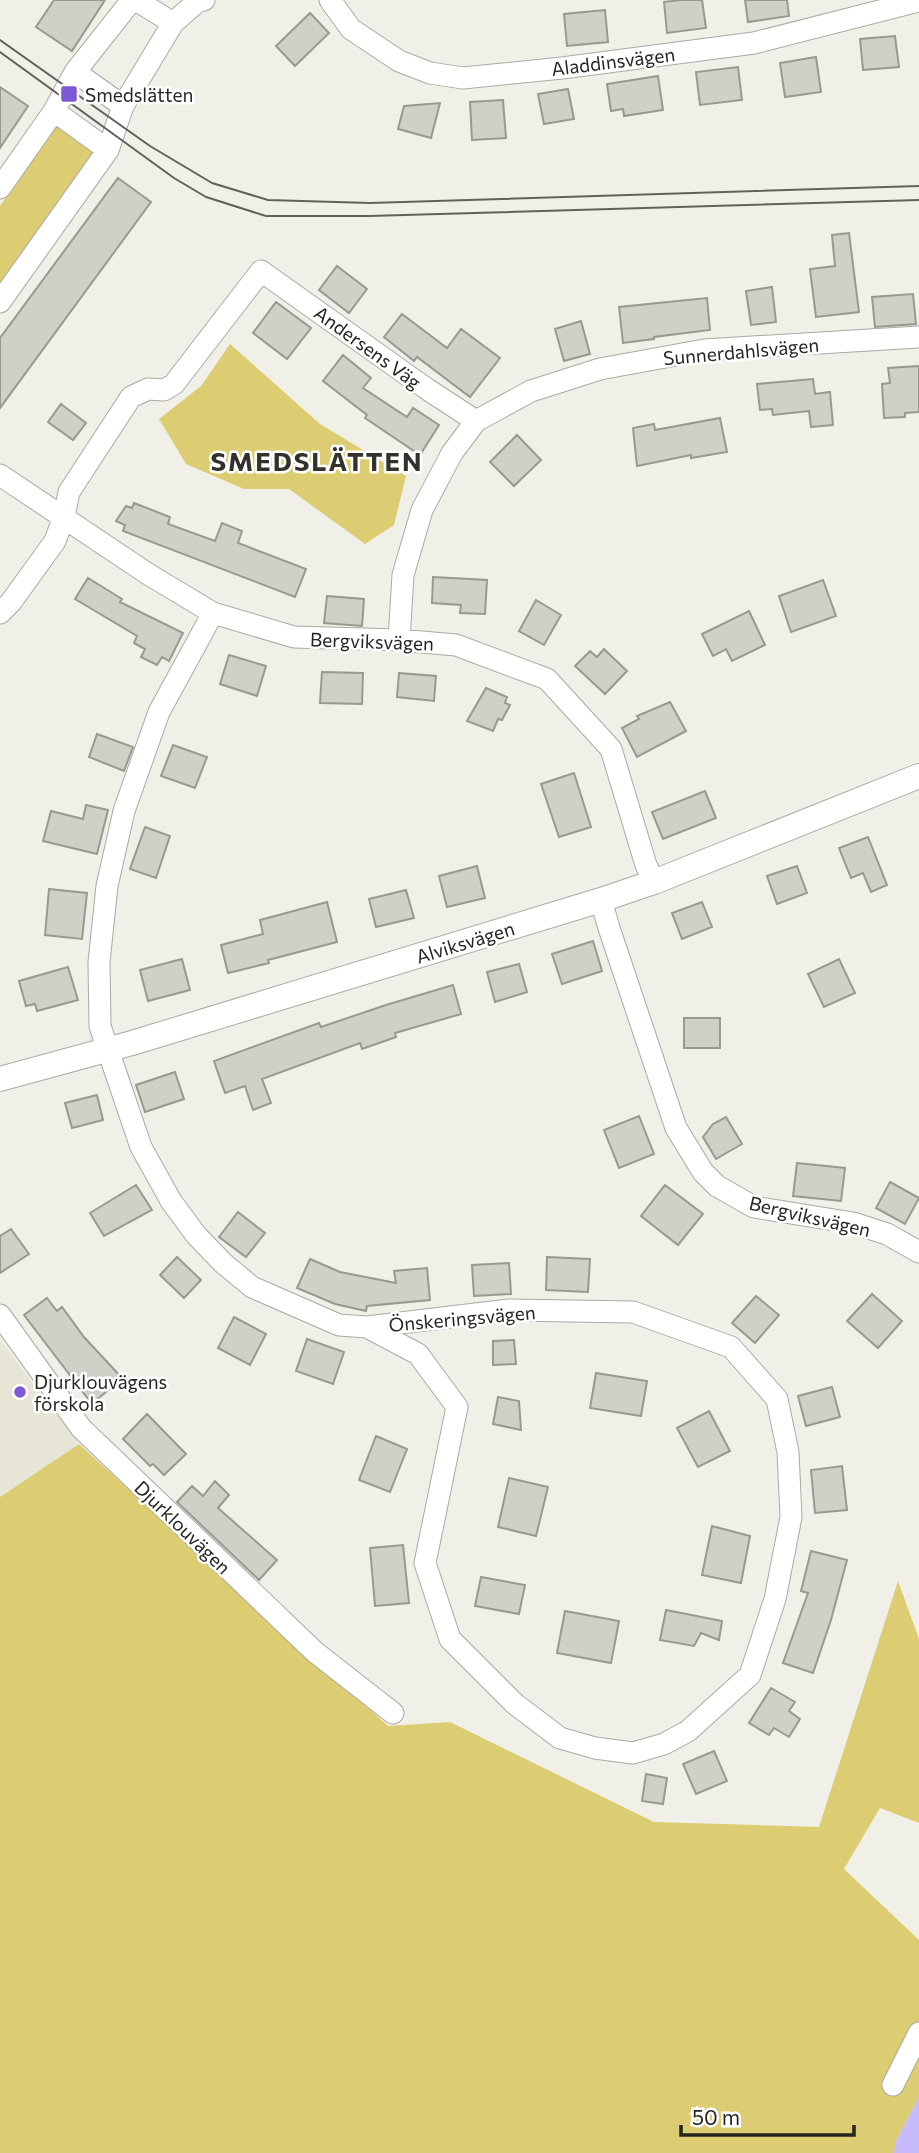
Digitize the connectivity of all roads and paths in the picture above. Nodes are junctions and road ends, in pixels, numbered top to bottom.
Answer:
1 (134, 0) edge
2 (204, 0) edge
3 (330, 0) edge
4 (916, 1) edge
5 (173, 23) junction
6 (75, 72) junction
7 (122, 106) junction
8 (54, 111) junction
9 (108, 150) junction
10 (0, 188) edge
11 (0, 302) edge
12 (919, 337) edge
13 (475, 421) junction
14 (0, 475) edge
15 (64, 517) junction
16 (0, 612) edge
17 (213, 613) junction
18 (399, 640) junction
19 (919, 775) edge
20 (654, 881) junction
21 (601, 900) junction
22 (107, 1050) junction
23 (0, 1079) edge
24 (919, 1252) edge
25 (0, 1315) edge
26 (367, 1327) junction
27 (393, 1713) dead end
28 (919, 2033) edge
29 (893, 2085) dead end

1 - 5 street
1 - 6 street
2 - 5 street
3 - 4 street, Aladdinsvägen
5 - 7 street
6 - 7 street
6 - 8 street
7 - 9 street
8 - 9 street
8 - 10 street
9 - 11 street
12 - 13 street, Sunnerdahlsvägen
13 - 15 street, Andersens Väg
13 - 18 street, Sunnerdahlsvägen
14 - 15 street, Bergviksvägen
15 - 16 street
15 - 17 street, Bergviksvägen
17 - 18 street, Bergviksvägen
17 - 22 street, Önskeringsvägen
18 - 20 street, Bergviksvägen
19 - 20 street, Alviksvägen
20 - 21 street, Alviksvägen
21 - 22 street, Alviksvägen
21 - 24 street, Bergviksvägen
22 - 23 street, Alviksvägen
22 - 26 street, Önskeringsvägen
25 - 27 street, Djurklouvägen
26 - 26 street, Önskeringsvägen
28 - 29 street

